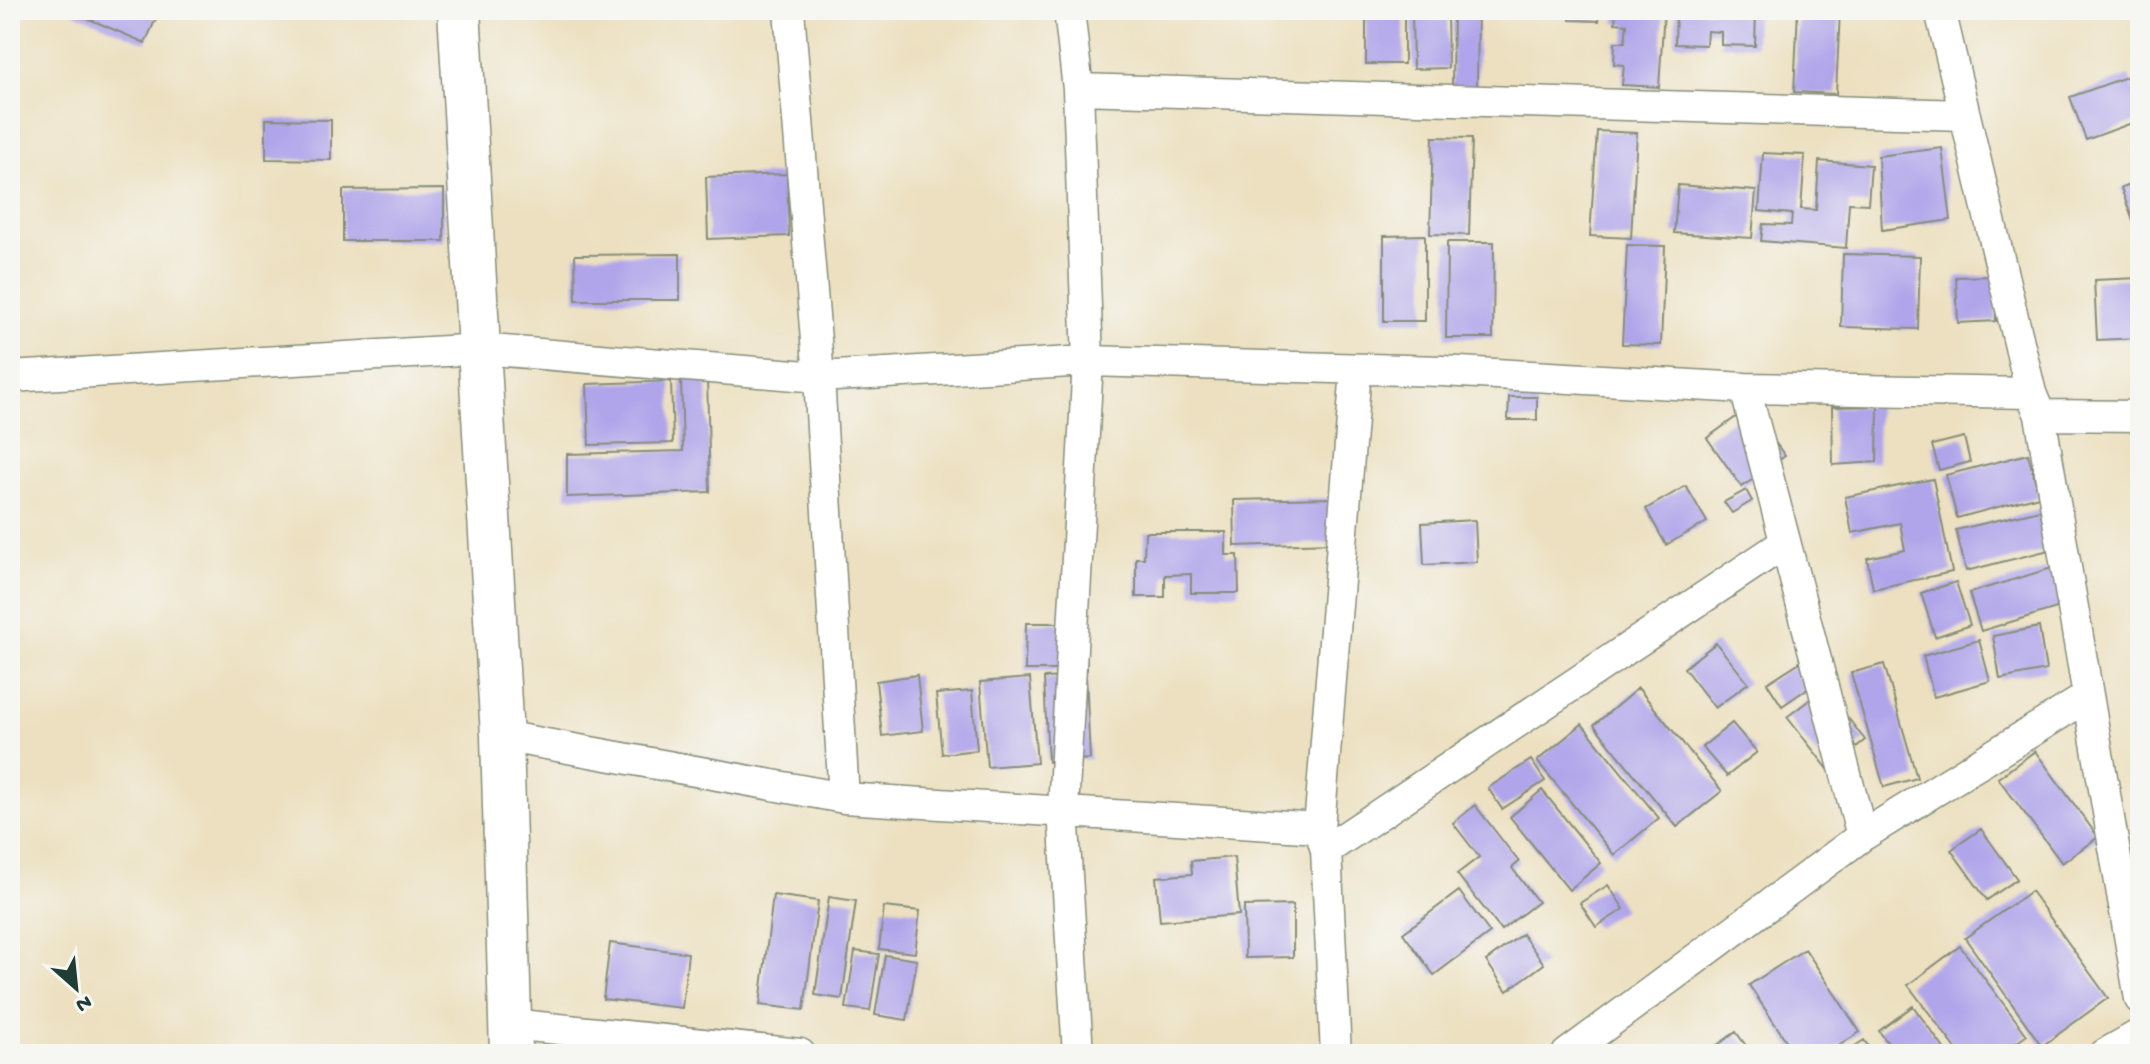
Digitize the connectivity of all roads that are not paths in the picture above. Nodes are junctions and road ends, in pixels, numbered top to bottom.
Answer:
1 (459, 10) edge
2 (789, 10) edge
3 (1069, 10) edge
4 (1940, 10) edge
5 (1078, 89) junction
6 (1965, 115) junction
7 (480, 349) junction
8 (1088, 361) junction
9 (1356, 370) junction
10 (10, 377) edge
11 (819, 377) junction
12 (1745, 388) junction
13 (2035, 404) junction
14 (2140, 416) edge
15 (1785, 543) junction
16 (2087, 697) junction
17 (502, 736) junction
18 (844, 798) junction
19 (1063, 810) junction
20 (1862, 836) junction
21 (1323, 839) junction
22 (2140, 999) edge
23 (2140, 1034) edge
24 (510, 1039) edge
25 (800, 1054) edge
26 (1078, 1054) edge
27 (1336, 1054) edge
28 (1567, 1054) edge
29 (2105, 1054) edge

1 - 7 street
2 - 11 street
3 - 5 street
4 - 6 street
5 - 6 street
5 - 8 street
6 - 13 street
7 - 10 street
7 - 11 street
7 - 17 street
8 - 9 street
8 - 11 street
8 - 19 street
9 - 12 street
9 - 21 street
11 - 18 street
12 - 13 street
12 - 15 street
13 - 14 street
13 - 16 street
15 - 20 street
15 - 21 street
16 - 20 street
16 - 22 street
17 - 18 street
17 - 24 street
18 - 19 street
19 - 21 street
19 - 26 street
20 - 28 street
21 - 27 street
23 - 29 street
24 - 25 street

